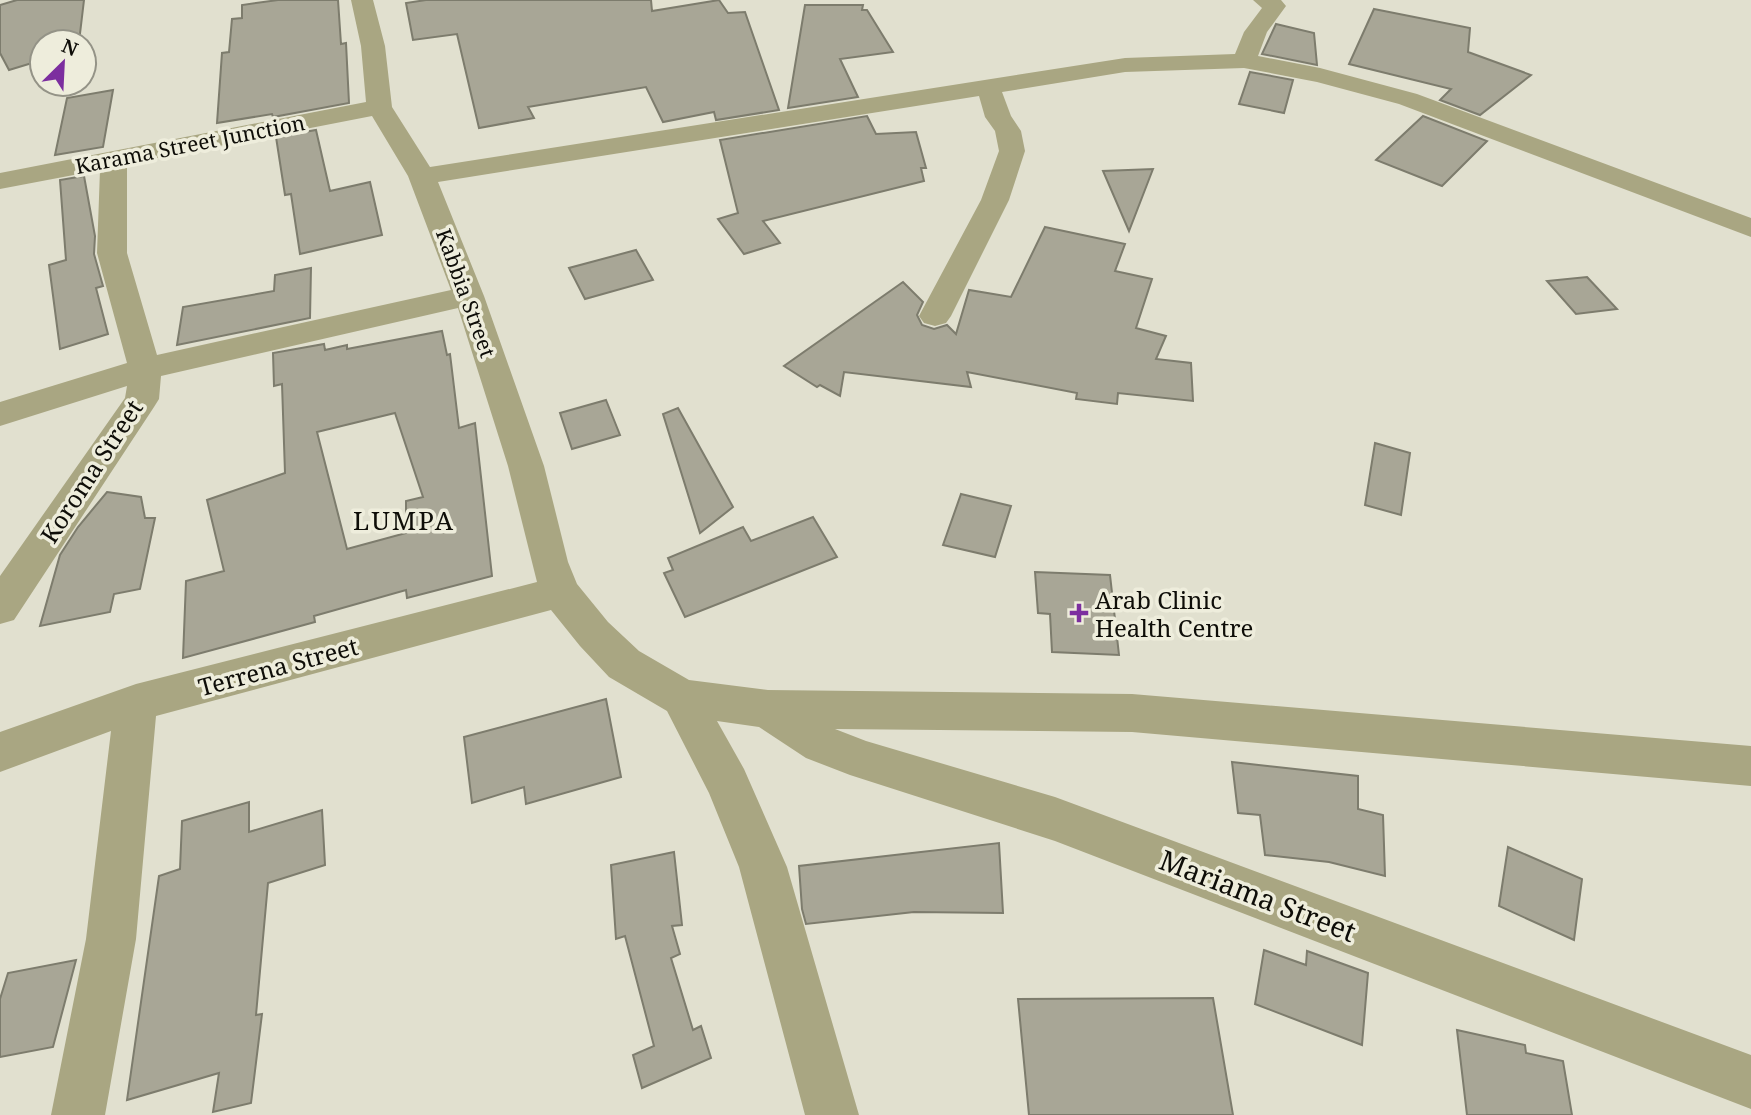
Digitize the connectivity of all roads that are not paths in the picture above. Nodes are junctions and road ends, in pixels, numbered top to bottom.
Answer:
1 (362, 0) edge
2 (1279, 4) edge
3 (1244, 61) junction
4 (988, 86) junction
5 (380, 107) junction
6 (114, 158) junction
7 (422, 176) junction
8 (0, 181) edge
9 (1751, 228) edge
10 (469, 296) junction
11 (935, 316) dead end
12 (145, 369) junction
13 (0, 414) edge
14 (18, 553) edge
15 (560, 592) junction
16 (0, 608) edge
17 (682, 698) junction
18 (136, 704) junction
19 (768, 709) junction
20 (0, 752) edge
21 (1751, 766) edge
22 (1751, 1082) edge
23 (78, 1115) edge
24 (832, 1115) edge

1 - 5 street, Kabbia Street
2 - 3 street
3 - 4 street
3 - 9 street
4 - 7 street
4 - 11 street
5 - 6 street, Karama Street Junction
5 - 7 street, Kabbia Street
6 - 8 street, Karama Street Junction
6 - 12 street, Koroma Street
7 - 10 street, Kabbia Street
10 - 12 street
10 - 15 street, Kabbia Street
12 - 13 street
12 - 14 street, Koroma Street
14 - 16 street, Koroma Street
15 - 17 street
15 - 18 street, Terrena Street
17 - 19 street
17 - 24 street
18 - 20 street, Terrena Street
18 - 23 street
19 - 21 street
19 - 22 street, Mariama Street

